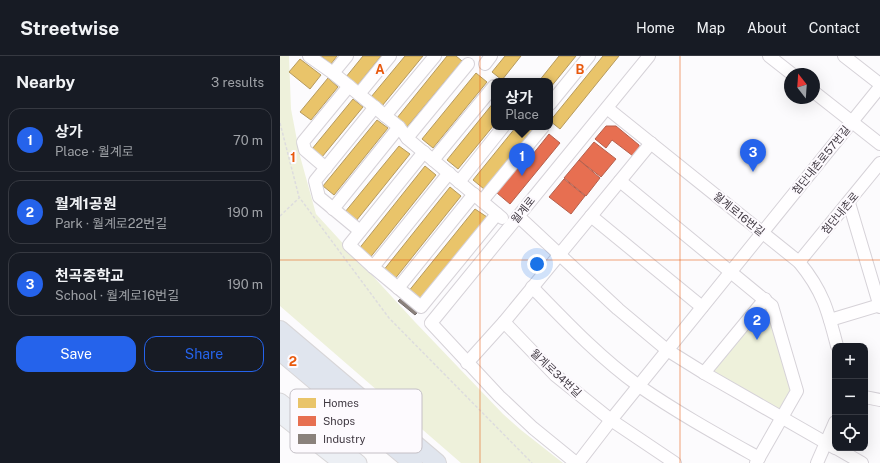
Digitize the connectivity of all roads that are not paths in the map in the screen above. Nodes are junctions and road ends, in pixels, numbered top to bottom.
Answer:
1 (309, 56) edge
2 (347, 56) edge
3 (390, 56) edge
4 (435, 56) edge
5 (589, 56) edge
6 (769, 56) edge
7 (844, 56) edge
8 (643, 58) edge
9 (468, 64) dead end
10 (784, 68) edge
11 (333, 73) junction
12 (880, 84) edge
13 (349, 86) junction
14 (880, 88) edge
15 (491, 89) edge
16 (359, 94) junction
17 (820, 97) edge
18 (553, 100) edge
19 (375, 107) junction
20 (607, 108) junction
21 (385, 116) junction
22 (852, 122) junction
23 (399, 127) junction
24 (501, 130) edge
25 (540, 130) edge
26 (407, 138) junction
27 (651, 143) junction
28 (880, 144) edge
29 (429, 156) junction
30 (880, 163) edge
31 (326, 168) junction
32 (449, 173) junction
33 (620, 181) junction
34 (459, 182) junction
35 (478, 198) junction
36 (849, 203) junction
37 (333, 209) junction
38 (497, 214) junction
39 (591, 216) junction
40 (515, 221) junction
41 (360, 231) junction
42 (762, 233) junction
43 (560, 254) junction
44 (799, 262) junction
45 (373, 267) junction
46 (731, 272) junction
47 (398, 288) junction
48 (532, 288) junction
49 (765, 300) junction
50 (880, 306) edge
51 (702, 307) junction
52 (830, 320) junction
53 (504, 322) junction
54 (280, 330) edge
55 (836, 343) edge
56 (667, 350) junction
57 (280, 351) edge
58 (467, 363) junction
59 (704, 374) junction
60 (639, 385) junction
61 (325, 389) edge
62 (350, 389) edge
63 (868, 398) edge
64 (880, 400) edge
65 (281, 405) edge
66 (290, 412) edge
67 (290, 414) edge
68 (782, 417) junction
69 (611, 420) junction
70 (832, 446) edge
71 (422, 450) edge
72 (841, 451) edge
73 (331, 453) edge
74 (346, 453) edge
75 (401, 453) edge
76 (758, 460) edge
77 (341, 463) edge
78 (359, 463) edge
79 (413, 463) edge
80 (437, 463) edge
81 (577, 463) edge
82 (675, 463) edge
83 (817, 463) edge
84 (862, 463) edge

1 - 11 street
2 - 11 street
3 - 16 street
4 - 21 street
5 - 18 street
6 - 10 street
7 - 12 street
8 - 20 street, 월계로
9 - 26 street
11 - 13 street
13 - 16 street
13 - 31 street
14 - 22 street, 첨단내촌로57번길
15 - 29 street
16 - 19 street
17 - 22 street
19 - 21 street
19 - 31 street
20 - 27 street, 월계로16번길
20 - 40 street, 월계로
21 - 23 street
22 - 28 street
22 - 42 street, 첨단내촌로57번길
23 - 26 street
23 - 37 street
24 - 34 street
25 - 35 street
26 - 29 street
27 - 33 street
27 - 42 street, 월계로16번길
29 - 32 street
29 - 41 street
30 - 36 street, 첨단내촌로
31 - 37 street
32 - 34 street
32 - 45 street
33 - 39 street
33 - 46 street
34 - 35 street
35 - 38 street
35 - 47 street
36 - 44 street, 첨단내촌로
36 - 50 street
37 - 41 street
38 - 40 street
38 - 47 street
39 - 43 street
39 - 51 street
40 - 43 street
40 - 58 street, 월계로
41 - 45 street
42 - 44 street, 월계로16번길
42 - 46 street
43 - 48 street
43 - 56 street
44 - 52 street, 월계로16번길
45 - 47 street
46 - 49 street
46 - 51 street
48 - 53 street
48 - 60 street
49 - 59 street
49 - 68 street
50 - 52 street
51 - 56 street
52 - 55 street, 월계로16번길
53 - 58 street
53 - 69 street, 월계로34번길
54 - 62 highway
56 - 59 street
56 - 60 street
57 - 61 highway
58 - 81 street, 월계로
59 - 68 street
60 - 69 street
60 - 76 street
63 - 64 street
65 - 66 main road
65 - 67 main road
68 - 70 street
68 - 76 street
69 - 81 street
69 - 82 street, 월계로34번길
70 - 83 street
71 - 80 highway
72 - 84 street
73 - 77 main road
74 - 78 main road
75 - 79 highway

